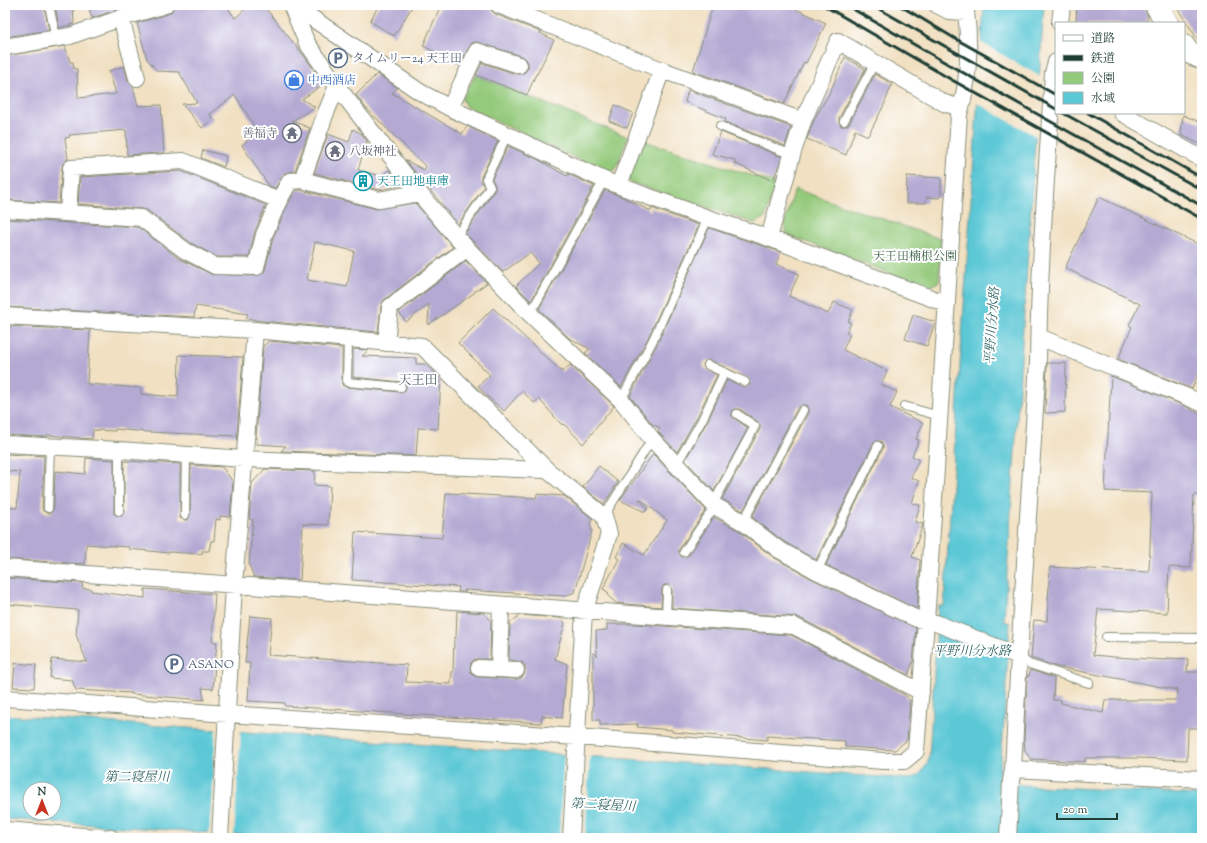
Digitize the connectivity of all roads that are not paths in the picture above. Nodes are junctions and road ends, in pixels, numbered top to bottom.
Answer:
1 (49, 5) edge
2 (165, 5) edge
3 (292, 5) edge
4 (498, 5) edge
5 (937, 5) edge
6 (1062, 5) edge
7 (1156, 5) edge
8 (966, 8) edge
9 (122, 18) junction
10 (1060, 22) edge
11 (1166, 22) edge
12 (56, 39) junction
13 (5, 47) edge
14 (1185, 48) edge
15 (1202, 58) edge
16 (875, 62) junction
17 (519, 65) dead end
18 (662, 70) junction
19 (1055, 70) edge
20 (137, 78) dead end
21 (337, 86) junction
22 (450, 108) junction
23 (961, 108) junction
24 (1124, 114) edge
25 (803, 121) junction
26 (844, 121) dead end
27 (720, 126) dead end
28 (507, 135) junction
29 (792, 155) junction
30 (1202, 160) edge
31 (302, 180) junction
32 (611, 182) junction
33 (419, 193) junction
34 (279, 200) junction
35 (5, 209) edge
36 (68, 213) junction
37 (708, 218) junction
38 (769, 238) junction
39 (461, 243) junction
40 (947, 304) junction
41 (530, 314) junction
42 (5, 316) edge
43 (255, 330) junction
44 (1039, 337) junction
45 (348, 339) junction
46 (386, 343) junction
47 (708, 365) dead end
48 (724, 373) junction
49 (745, 382) dead end
50 (401, 387) dead end
51 (621, 400) junction
52 (1202, 403) edge
53 (904, 406) dead end
54 (803, 410) dead end
55 (737, 414) dead end
56 (939, 416) junction
57 (652, 440) junction
58 (5, 444) edge
59 (50, 446) junction
60 (878, 446) dead end
61 (119, 450) junction
62 (186, 456) junction
63 (244, 458) junction
64 (676, 465) junction
65 (547, 470) junction
66 (714, 505) junction
67 (48, 508) dead end
68 (119, 511) dead end
69 (185, 515) dead end
70 (604, 516) junction
71 (743, 522) junction
72 (684, 552) dead end
73 (5, 568) edge
74 (817, 571) junction
75 (234, 585) junction
76 (667, 590) dead end
77 (501, 605) junction
78 (584, 612) junction
79 (666, 617) junction
80 (931, 622) junction
81 (1106, 637) dead end
82 (1202, 638) edge
83 (1015, 654) junction
84 (479, 668) dead end
85 (499, 669) junction
86 (516, 670) dead end
87 (1089, 683) dead end
88 (921, 692) junction
89 (5, 698) edge
90 (227, 722) junction
91 (577, 736) junction
92 (1012, 775) junction
93 (1202, 779) edge
94 (5, 830) edge
95 (220, 837) edge
96 (111, 838) edge
97 (571, 838) edge
98 (1008, 838) edge

1 - 12 lane
2 - 9 street
3 - 21 street
3 - 22 street
4 - 18 street
5 - 8 street
6 - 10 street
7 - 11 street
8 - 23 street
9 - 12 street
9 - 20 street
12 - 13 street
14 - 15 street
16 - 23 street
16 - 25 street
16 - 26 lane
17 - 22 street
18 - 25 street
18 - 32 street
19 - 44 street
21 - 31 street
21 - 33 street
22 - 28 street
23 - 40 street
24 - 30 street
25 - 29 street
27 - 29 lane
28 - 32 street
28 - 39 lane
29 - 38 street
31 - 33 street
31 - 34 street
32 - 37 street
32 - 41 lane
33 - 39 street
34 - 36 street
34 - 36 street
35 - 36 street
37 - 38 street
37 - 51 lane
38 - 40 street
39 - 41 street
39 - 46 street
40 - 56 street
41 - 51 street
42 - 43 street
43 - 45 street
43 - 63 street
44 - 52 street
44 - 83 street
45 - 46 street
45 - 50 lane
46 - 65 street
47 - 48 lane
48 - 49 lane
48 - 64 lane
51 - 57 street
53 - 56 lane
54 - 71 lane
55 - 66 lane
56 - 80 street
57 - 64 street
57 - 70 lane
58 - 59 street
59 - 61 street
59 - 67 lane
60 - 74 lane
61 - 62 street
61 - 68 lane
62 - 63 street
62 - 69 lane
63 - 65 street
63 - 75 street
64 - 66 street
65 - 70 street
66 - 71 street
66 - 72 lane
70 - 78 street
71 - 74 street
73 - 75 street
74 - 80 street
75 - 77 street
75 - 90 street
76 - 79 lane
77 - 78 street
77 - 85 street
78 - 79 street
78 - 91 street
79 - 88 street
80 - 83 street
80 - 88 street
81 - 82 lane
83 - 87 lane
83 - 92 street
84 - 85 street
85 - 86 street
88 - 91 street
89 - 90 street
90 - 91 street
90 - 95 street
91 - 97 street
92 - 93 street
92 - 98 street
94 - 96 street

